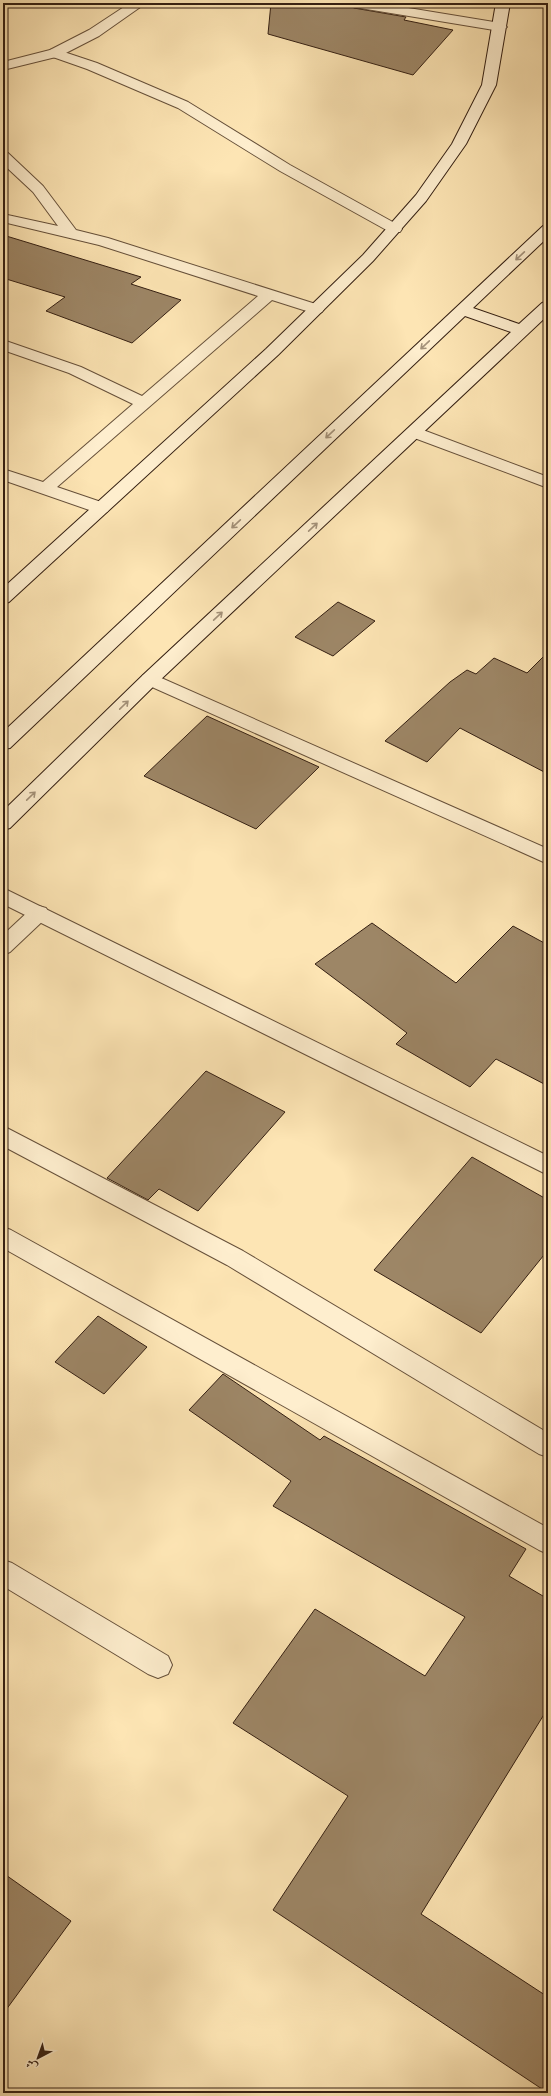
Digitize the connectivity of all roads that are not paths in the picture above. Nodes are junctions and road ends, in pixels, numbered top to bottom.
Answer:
1 (140, 3) edge
2 (354, 3) edge
3 (503, 3) edge
4 (500, 28) junction
5 (55, 53) junction
6 (3, 66) edge
7 (3, 156) edge
8 (7, 223) edge
9 (395, 229) junction
10 (548, 229) edge
11 (70, 232) junction
12 (269, 294) junction
13 (548, 306) edge
14 (316, 310) junction
15 (462, 310) junction
16 (523, 331) junction
17 (3, 345) edge
18 (144, 403) junction
19 (415, 432) junction
20 (3, 474) edge
21 (548, 483) edge
22 (45, 489) junction
23 (101, 508) junction
24 (3, 598) edge
25 (150, 679) junction
26 (3, 743) edge
27 (3, 823) edge
28 (548, 857) edge
29 (3, 895) edge
30 (39, 913) junction
31 (3, 947) edge
32 (3, 1134) edge
33 (548, 1166) edge
34 (3, 1237) edge
35 (548, 1446) edge
36 (548, 1542) edge
37 (3, 1572) edge
38 (158, 1665) dead end

1 - 5 street
2 - 4 street
3 - 4 street
4 - 9 street
5 - 6 street
5 - 9 street
7 - 11 street
8 - 11 street
9 - 14 street
10 -> 15 street
11 - 12 street
12 - 14 street
12 - 18 street
13 - 16 street
14 - 23 street
15 - 16 street
15 -> 26 street
16 - 19 street
17 - 18 street
18 - 22 street
19 - 21 street
25 -> 19 street
20 - 22 street
22 - 23 street
23 - 24 street
27 -> 25 street
25 - 28 street
29 - 30 street
30 - 31 street
30 - 33 street
32 - 35 street
34 - 36 street
37 - 38 street

